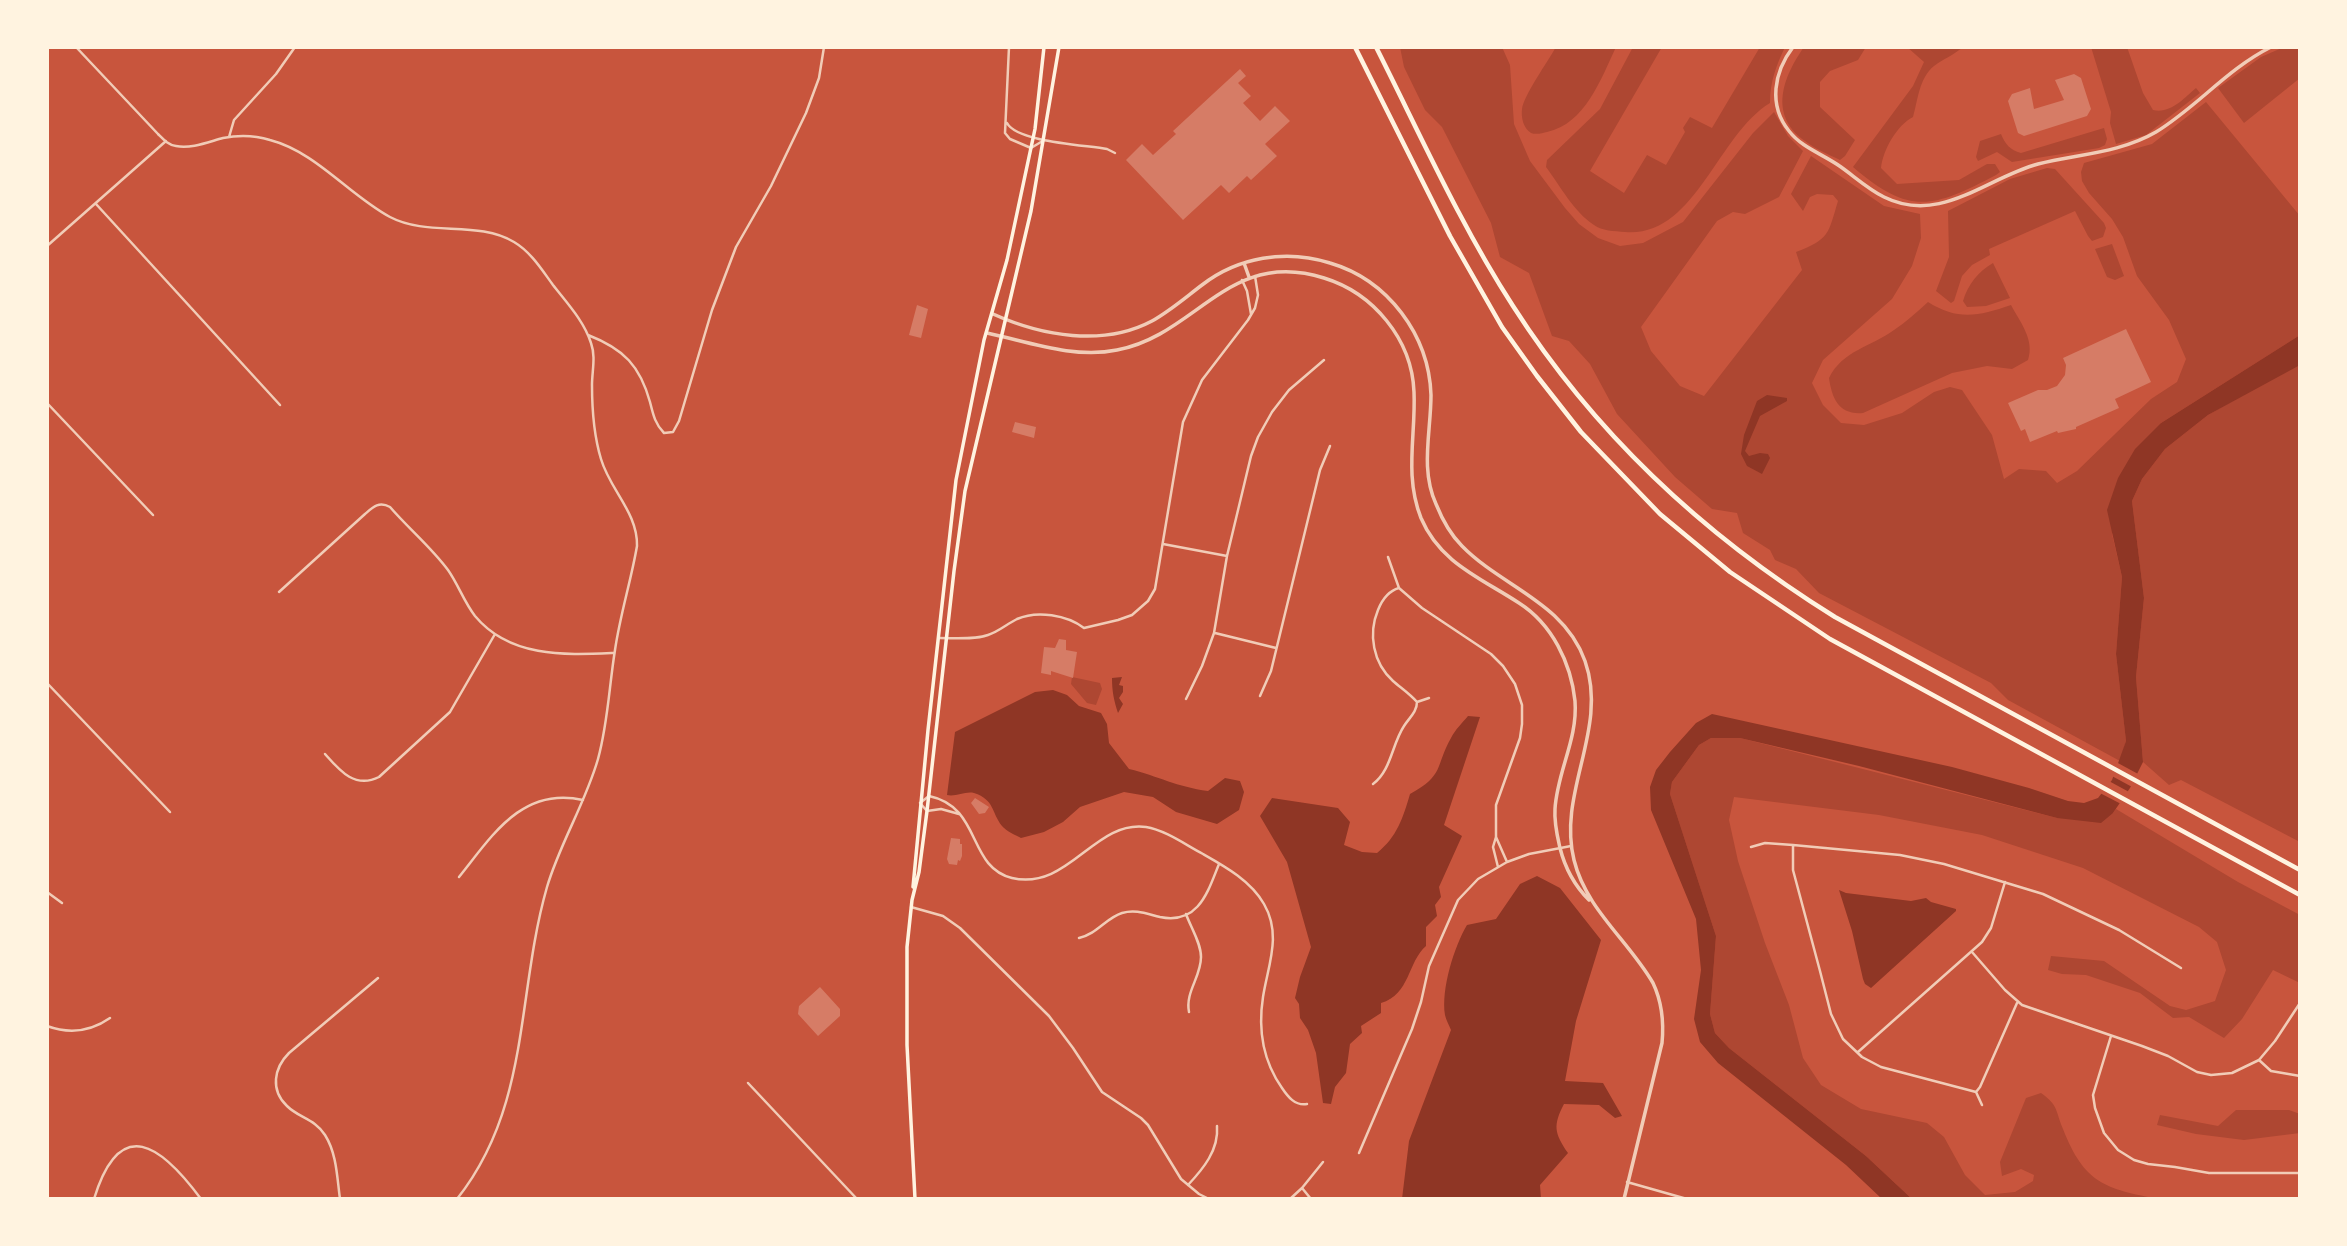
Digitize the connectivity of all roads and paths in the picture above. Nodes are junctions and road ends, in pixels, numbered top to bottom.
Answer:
1 (76, 47) edge
2 (295, 47) edge
3 (824, 47) edge
4 (1009, 47) edge
5 (1044, 47) edge
6 (1059, 47) edge
7 (1376, 47) edge
8 (1793, 47) edge
9 (2271, 47) edge
10 (1355, 49) edge
11 (1005, 121) junction
12 (1034, 136) junction
13 (229, 137) junction
14 (1044, 140) junction
15 (166, 141) junction
16 (1031, 148) junction
17 (1115, 153) dead end
18 (96, 204) junction
19 (47, 246) edge
20 (1244, 263) junction
21 (1252, 277) junction
22 (1242, 280) junction
23 (993, 314) junction
24 (1251, 314) junction
25 (1005, 320) junction
26 (987, 333) junction
27 (588, 335) junction
28 (1001, 336) junction
29 (1324, 360) dead end
30 (47, 403) edge
31 (280, 405) dead end
32 (1330, 446) dead end
33 (153, 515) dead end
34 (1163, 544) junction
35 (1227, 556) junction
36 (1388, 557) dead end
37 (1399, 588) junction
38 (279, 592) dead end
39 (1214, 633) junction
40 (495, 634) junction
41 (939, 638) junction
42 (947, 638) junction
43 (1276, 648) junction
44 (614, 653) junction
45 (47, 683) edge
46 (1260, 696) dead end
47 (1429, 698) dead end
48 (1186, 699) dead end
49 (1417, 702) junction
50 (325, 754) dead end
51 (1373, 784) dead end
52 (929, 796) junction
53 (583, 800) junction
54 (920, 803) junction
55 (928, 811) junction
56 (170, 812) dead end
57 (960, 814) junction
58 (1496, 837) junction
59 (1793, 845) junction
60 (1572, 846) junction
61 (1751, 848) dead end
62 (1560, 849) junction
63 (1507, 862) junction
64 (1219, 864) junction
65 (1498, 867) junction
66 (2300, 870) edge
67 (459, 877) dead end
68 (2005, 882) junction
69 (913, 889) junction
70 (47, 892) edge
71 (2300, 895) edge
72 (1591, 901) junction
73 (62, 903) dead end
74 (911, 907) junction
75 (1186, 915) junction
76 (1079, 938) dead end
77 (1972, 952) junction
78 (2181, 968) dead end
79 (378, 978) dead end
80 (2018, 1002) junction
81 (2300, 1003) edge
82 (1189, 1012) dead end
83 (110, 1018) dead end
84 (47, 1026) edge
85 (2111, 1036) junction
86 (1857, 1053) junction
87 (2259, 1060) junction
88 (2300, 1076) edge
89 (748, 1083) dead end
90 (1976, 1092) junction
91 (1307, 1104) dead end
92 (1982, 1105) dead end
93 (1217, 1126) dead end
94 (1359, 1153) dead end
95 (1322, 1162) dead end
96 (2300, 1173) edge
97 (1628, 1182) junction
98 (1188, 1185) junction
99 (1303, 1188) junction
100 (94, 1199) edge
101 (201, 1199) edge
102 (340, 1199) edge
103 (457, 1199) edge
104 (857, 1199) edge
105 (915, 1199) edge
106 (1209, 1199) edge
107 (1290, 1199) edge
108 (1311, 1199) edge
109 (1624, 1199) edge
110 (1687, 1199) edge

1 - 15 street
2 - 13 street
3 - 27 street
4 - 11 street
5 - 12 main road
6 - 14 main road
7 - 66 highway
8 - 9 street
10 - 71 highway
11 - 12 street
11 - 16 street
12 - 14 street
12 - 16 main road
13 - 15 street
13 - 27 street
14 - 16 street
14 - 17 street
14 - 25 main road
15 - 18 street
16 - 23 main road
18 - 19 street
18 - 31 street
20 - 21 street
20 - 25 street
20 - 60 street
21 - 22 street
21 - 24 street
21 - 62 street
22 - 24 street
22 - 28 street
23 - 25 street
23 - 26 main road
24 - 34 street
25 - 28 main road
26 - 28 street
26 - 41 main road
27 - 44 street
28 - 42 main road
29 - 35 street
30 - 33 street
32 - 43 street
34 - 35 street
34 - 42 street
35 - 39 street
36 - 37 street
37 - 49 street
37 - 58 street
38 - 40 street
39 - 43 street
39 - 48 street
40 - 44 street
40 - 50 street
41 - 42 street
41 - 54 main road
42 - 52 main road
43 - 46 street
44 - 53 street
45 - 56 street
47 - 49 street
49 - 51 street
52 - 54 street
52 - 55 main road
52 - 57 street
53 - 67 street
53 - 103 street
54 - 55 street
54 - 69 main road
55 - 57 street
55 - 69 main road
57 - 64 street
58 - 63 street
58 - 65 street
59 - 61 street
59 - 68 street
59 - 86 street
60 - 62 street
60 - 72 street
62 - 63 street
62 - 72 street
63 - 65 street
64 - 75 street
64 - 91 street
65 - 94 street
68 - 77 street
68 - 78 street
69 - 74 main road
70 - 73 street
72 - 97 street
74 - 98 street
74 - 105 main road
75 - 76 street
75 - 82 street
77 - 80 street
77 - 86 street
79 - 102 street
80 - 85 street
80 - 90 street
81 - 87 street
83 - 84 street
85 - 87 street
85 - 96 street
86 - 90 street
87 - 88 street
89 - 104 street
90 - 92 street
93 - 98 street
95 - 99 street
97 - 109 street
97 - 110 street
98 - 106 street
99 - 107 street
99 - 108 street
100 - 101 street

